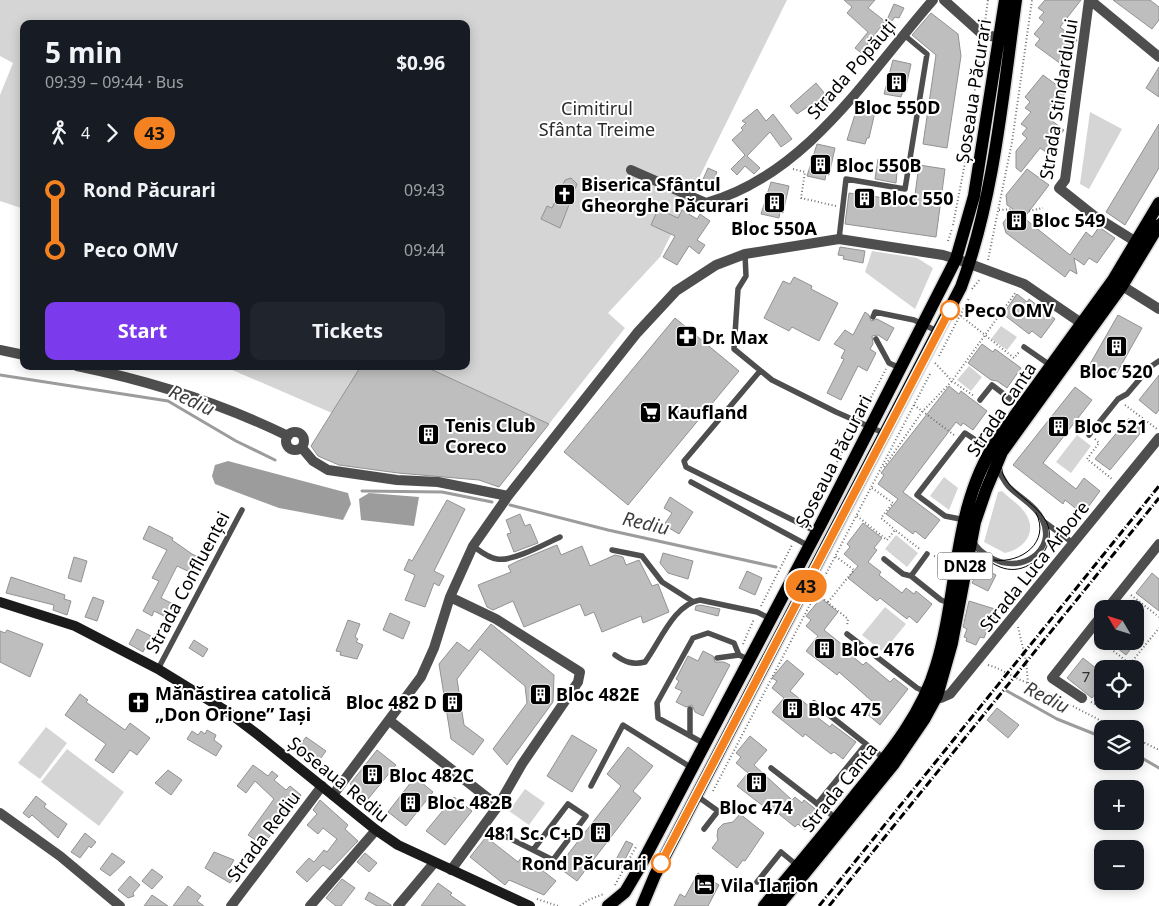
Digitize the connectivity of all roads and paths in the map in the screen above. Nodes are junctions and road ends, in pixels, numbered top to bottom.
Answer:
1 (933, 0) edge
2 (944, 0) edge
3 (988, 0) edge
4 (1005, 0) edge
5 (1016, 0) edge
6 (1032, 0) edge
7 (1090, 0) edge
8 (903, 34) junction
9 (983, 35) junction
10 (1005, 38) junction
11 (1159, 57) edge
12 (779, 166) junction
13 (630, 170) dead end
14 (1159, 203) edge
15 (841, 207) junction
16 (1043, 208) dead end
17 (999, 210) junction
18 (1013, 210) dead end
19 (1029, 211) dead end
20 (1159, 225) edge
21 (839, 239) junction
22 (948, 241) dead end
23 (1141, 245) junction
24 (745, 254) junction
25 (956, 259) junction
26 (988, 260) dead end
27 (970, 263) junction
28 (982, 275) dead end
29 (1118, 283) junction
30 (1008, 289) dead end
31 (1159, 309) edge
32 (961, 315) junction
33 (873, 317) dead end
34 (923, 324) junction
35 (1086, 327) junction
36 (939, 332) junction
37 (985, 336) junction
38 (876, 339) dead end
39 (1024, 347) joint
40 (0, 350) edge
41 (20, 354) edge
42 (1159, 361) edge
43 (935, 363) junction
44 (895, 365) junction
45 (1056, 369) junction
46 (96, 370) edge
47 (760, 371) junction
48 (952, 381) junction
49 (1118, 399) junction
50 (980, 400) joint
51 (914, 405) junction
52 (1026, 410) junction
53 (922, 412) junction
54 (864, 423) junction
55 (1159, 431) edge
56 (886, 434) junction
57 (1089, 434) joint
58 (1159, 438) edge
59 (960, 440) junction
60 (995, 453) junction
61 (989, 466) junction
62 (879, 475) junction
63 (691, 482) dead end
64 (1120, 486) junction
65 (872, 488) junction
66 (508, 496) junction
67 (242, 510) dead end
68 (857, 516) junction
69 (965, 520) junction
70 (1043, 520) junction
71 (802, 524) junction
72 (896, 530) junction
73 (817, 532) junction
74 (560, 537) dead end
75 (966, 538) junction
76 (795, 539) junction
77 (1073, 543) junction
78 (1159, 544) edge
79 (473, 546) junction
80 (810, 546) junction
81 (612, 550) dead end
82 (927, 554) junction
83 (835, 556) junction
84 (884, 559) dead end
85 (949, 560) dead end
86 (910, 576) junction
87 (1123, 589) junction
88 (816, 593) junction
89 (450, 596) junction
90 (1114, 600) edge
91 (692, 601) junction
92 (0, 602) edge
93 (828, 602) junction
94 (949, 603) junction
95 (757, 612) junction
96 (1015, 616) junction
97 (1159, 617) edge
98 (771, 619) junction
99 (1094, 625) edge
100 (1159, 628) edge
101 (1089, 632) junction
102 (847, 634) joint
103 (615, 655) dead end
104 (744, 657) junction
105 (717, 658) dead end
106 (1125, 660) edge
107 (1133, 660) edge
108 (978, 661) junction
109 (158, 669) junction
110 (1028, 683) junction
111 (932, 694) junction
112 (1082, 698) joint
113 (814, 703) dead end
114 (1094, 704) edge
115 (690, 709) dead end
116 (1100, 720) edge
117 (390, 721) junction
118 (690, 736) junction
119 (1144, 742) edge
120 (705, 744) junction
121 (866, 744) junction
122 (1159, 750) edge
123 (889, 762) junction
124 (692, 768) junction
125 (771, 768) dead end
126 (322, 786) junction
127 (591, 786) dead end
128 (334, 795) junction
129 (702, 799) junction
130 (818, 804) junction
131 (498, 806) junction
132 (0, 813) edge
133 (837, 819) junction
134 (483, 826) junction
135 (704, 829) dead end
136 (376, 830) junction
137 (639, 842) dead end
138 (533, 850) junction
139 (434, 863) junction
140 (798, 866) junction
141 (451, 870) junction
142 (757, 882) dead end
143 (614, 887) dead end
144 (609, 892) dead end
145 (120, 906) edge
146 (231, 906) edge
147 (310, 906) edge
148 (398, 906) edge
149 (531, 906) edge
150 (558, 906) edge
151 (580, 906) edge
152 (608, 906) edge
153 (642, 906) edge
154 (764, 906) edge
155 (778, 906) edge

1 - 8 street, Strada Popăuți
2 - 9 street
3 - 9 path
4 - 10 main road, Șoseaua Păcurari
5 - 10 main road, Șoseaua Păcurari
6 - 17 path
7 - 11 street, Strada Stindardului
7 - 23 street, Strada Stindardului
8 - 12 street, Strada Popăuți
8 - 15 lane
9 - 10 street
9 - 22 path
10 - 25 main road, Șoseaua Păcurari
10 - 27 main road, Șoseaua Păcurari
12 - 13 street, Strada Popăuți
12 - 15 path
14 - 23 main road, Strada Canta / DN28
15 - 21 lane
16 - 19 path
17 - 18 path
17 - 26 path
20 - 23 main road, Strada Canta / DN28
21 - 24 street
21 - 25 street
23 - 29 main road, Strada Canta / DN28
24 - 47 lane
24 - 66 street
25 - 27 street
25 - 34 main road, Șoseaua Păcurari
27 - 35 street
27 - 36 main road, Șoseaua Păcurari
28 - 32 path
29 - 31 street
29 - 35 main road, Strada Canta / DN28
30 - 37 path
32 - 37 path
32 - 43 path
33 - 34 lane
34 - 36 lane
34 - 44 main road, Șoseaua Păcurari
35 - 45 main road, Strada Canta / DN28
36 - 56 main road, Șoseaua Păcurari
37 - 39 path
37 - 48 path
38 - 44 lane
39 - 45 lane
40 - 41 street
42 - 49 lane
43 - 48 path
43 - 51 path
44 - 54 main road, Șoseaua Păcurari
44 - 54 path
45 - 52 main road, Strada Canta / DN28
46 - 66 street
47 - 54 lane
47 - 71 lane
48 - 50 path
48 - 53 path
49 - 55 path
49 - 57 lane
50 - 52 lane
51 - 53 path
51 - 62 path
52 - 60 main road, Strada Canta / DN28
53 - 59 path
53 - 62 path
54 - 56 lane
54 - 71 path
54 - 73 main road, Șoseaua Păcurari
56 - 129 main road, Șoseaua Păcurari
57 - 64 path
58 - 64 street, Strada Luca Arbore
59 - 60 lane
59 - 69 lane
60 - 61 main road, Strada Canta / DN28
61 - 69 main road, Strada Canta / DN28
61 - 70 lane
61 - 75 main road, Strada Canta / DN28
62 - 65 path
63 - 76 lane
64 - 77 street, Strada Luca Arbore
65 - 68 path
65 - 72 path
66 - 79 street
67 - 109 lane, Strada Confluenței
68 - 72 path
68 - 83 path
69 - 75 main road, Strada Canta / DN28
70 - 75 lane
70 - 77 lane
71 - 73 lane
72 - 82 path
73 - 80 main road, Șoseaua Păcurari
74 - 79 lane
75 - 94 main road, Strada Canta / DN28
75 - 111 main road, Strada Canta / DN28
76 - 80 lane
76 - 95 path
77 - 96 street, Strada Luca Arbore
78 - 87 street
79 - 89 street
80 - 98 main road, Șoseaua Păcurari
81 - 91 lane
82 - 85 path
82 - 86 lane
83 - 88 path
83 - 93 path
84 - 86 lane
86 - 94 lane
87 - 90 street
87 - 97 path
88 - 93 path
88 - 129 path
89 - 117 street
89 - 131 street
91 - 95 lane
91 - 103 lane
92 - 109 main road, Șoseaua Rediu
93 - 102 path
94 - 111 main road, Strada Canta / DN28
95 - 98 lane
95 - 104 path
96 - 108 street, Strada Luca Arbore
96 - 110 path
98 - 104 main road, Șoseaua Păcurari
99 - 101 street
100 - 107 path
101 - 106 path
101 - 112 street
102 - 111 lane
104 - 105 lane
104 - 118 lane
104 - 120 main road, Șoseaua Păcurari
108 - 110 path
108 - 111 street, Strada Luca Arbore
109 - 126 main road, Șoseaua Rediu
110 - 116 path
111 - 123 main road, Strada Canta / DN28
112 - 114 path
113 - 121 lane
115 - 118 lane
117 - 128 street
117 - 131 street
118 - 120 lane
119 - 122 path
120 - 124 main road, Șoseaua Păcurari
121 - 123 lane
121 - 130 lane
123 - 133 main road, Strada Canta / DN28
123 - 155 main road, Strada Canta / DN28
124 - 127 lane
124 - 152 main road, Șoseaua Păcurari
125 - 130 lane
126 - 128 main road, Șoseaua Rediu
126 - 146 street, Strada Rediu
128 - 136 main road, Șoseaua Rediu
129 - 135 lane
129 - 153 main road, Șoseaua Păcurari
130 - 133 lane
131 - 134 street
132 - 145 street
133 - 140 main road, Strada Canta / DN28
134 - 138 lane
134 - 141 street
136 - 139 main road, Șoseaua Rediu
136 - 147 street
137 - 143 path
138 - 138 lane
139 - 141 main road, Șoseaua Rediu
139 - 148 street
140 - 142 lane
140 - 154 main road, Strada Canta / DN28
141 - 149 main road, Șoseaua Rediu
144 - 151 path
149 - 150 path

